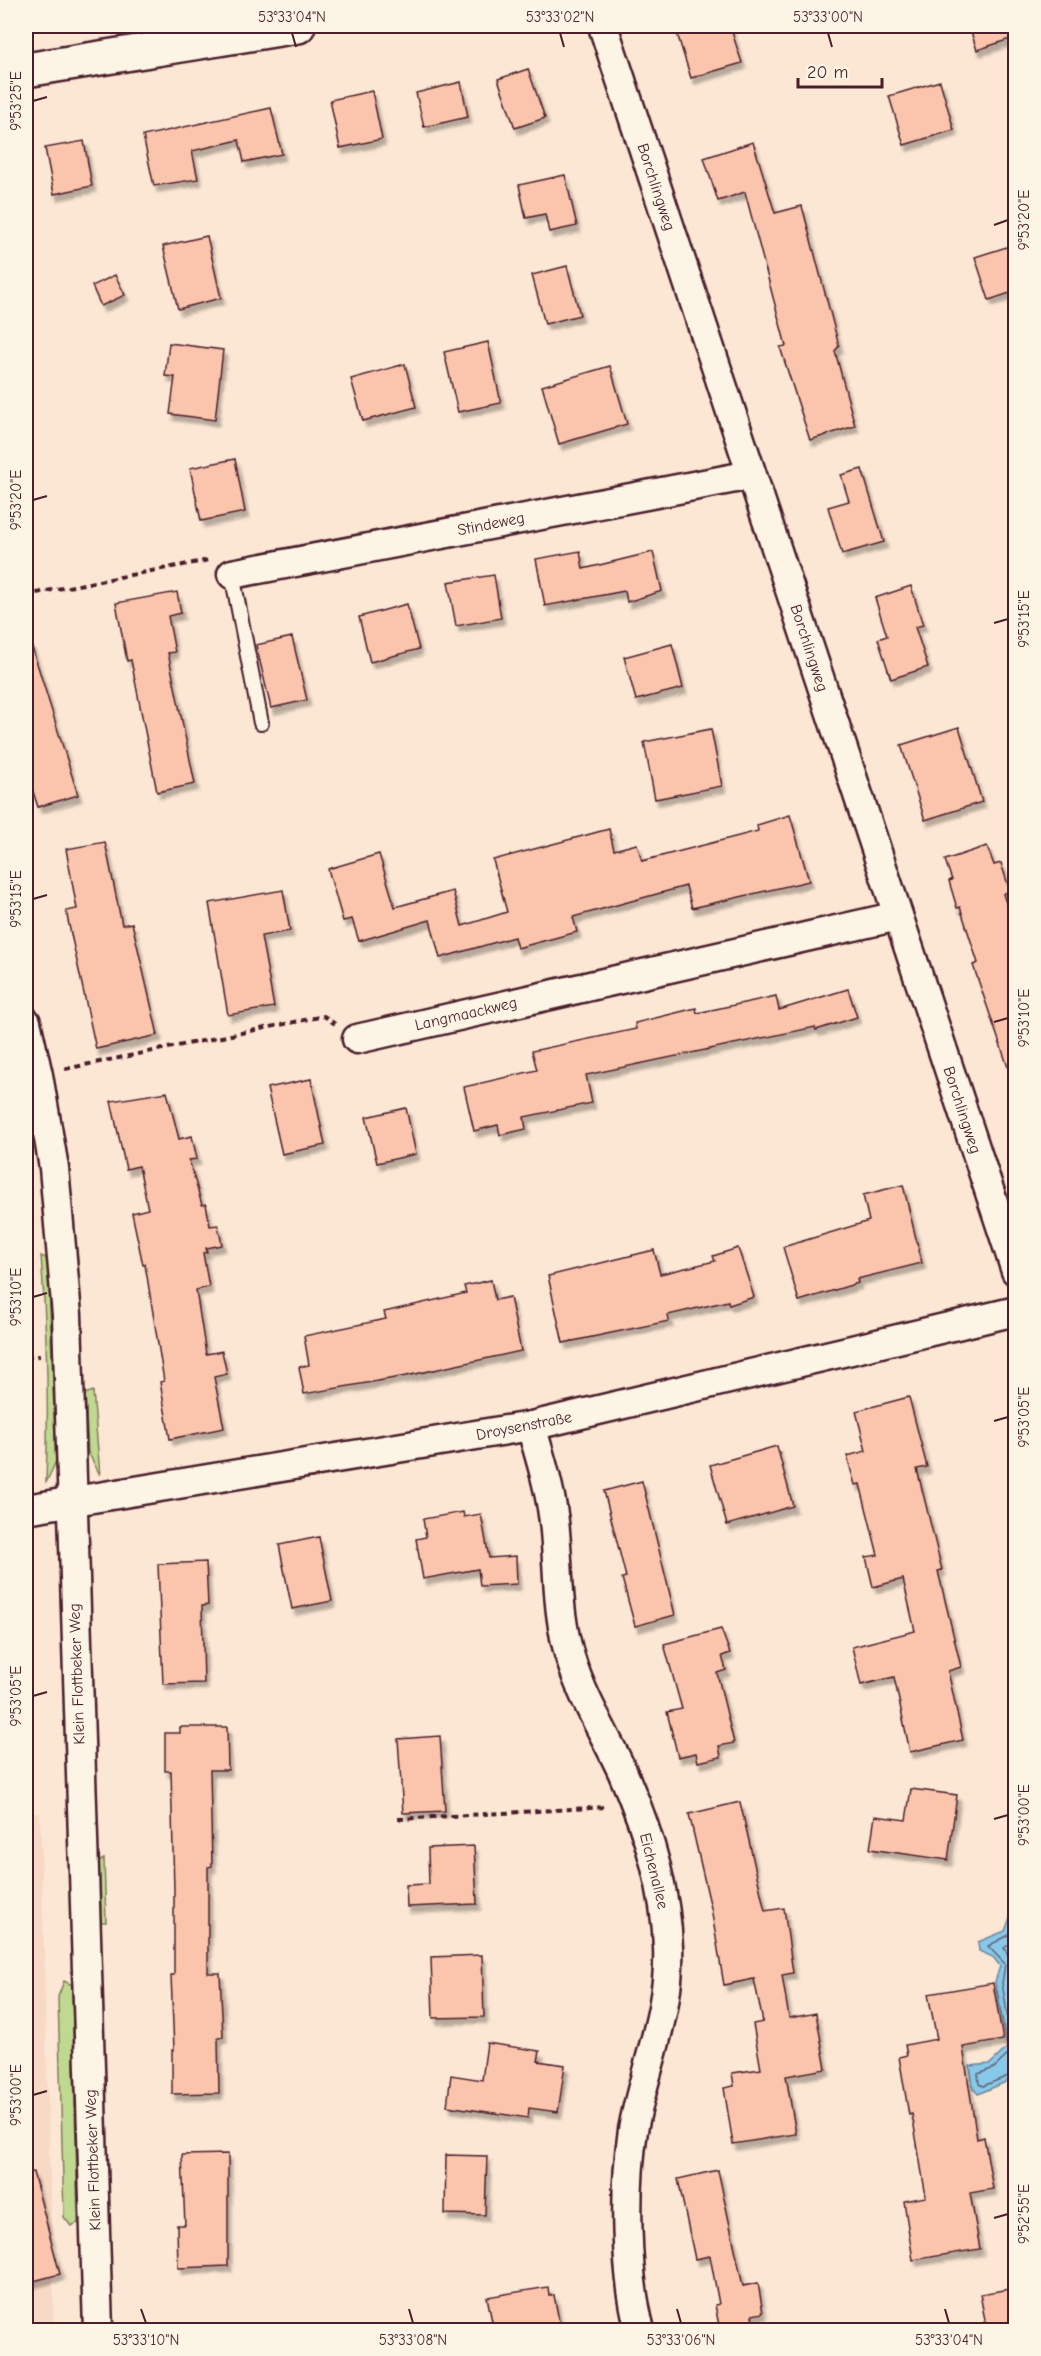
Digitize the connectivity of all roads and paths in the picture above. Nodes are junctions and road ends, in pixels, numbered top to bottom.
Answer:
1 (298, 26) edge
2 (603, 26) edge
3 (26, 70) edge
4 (751, 475) junction
5 (232, 574) junction
6 (26, 595) edge
7 (261, 723) dead end
8 (898, 916) junction
9 (26, 1022) edge
10 (357, 1039) joint
11 (38, 1075) junction
12 (1016, 1271) edge
13 (1016, 1311) edge
14 (44, 1355) dead end
15 (26, 1358) edge
16 (531, 1426) junction
17 (73, 1503) junction
18 (26, 1509) edge
19 (634, 1801) junction
20 (398, 1819) dead end
21 (98, 2331) edge
22 (640, 2331) edge

1 - 3 street
2 - 4 street, Borchlingweg
4 - 5 street, Stindeweg
4 - 8 street, Borchlingweg
5 - 6 path
5 - 7 lane
8 - 10 street, Langmaackweg
8 - 12 street, Borchlingweg
9 - 11 street, Klein Flottbeker Weg
10 - 11 path
11 - 17 street, Klein Flottbeker Weg
13 - 16 street, Droysenstraße
14 - 15 path
16 - 17 street, Droysenstraße
16 - 19 street, Eichenallee
17 - 18 street, Droysenstraße
17 - 21 street, Klein Flottbeker Weg
19 - 20 path
19 - 22 street, Eichenallee

